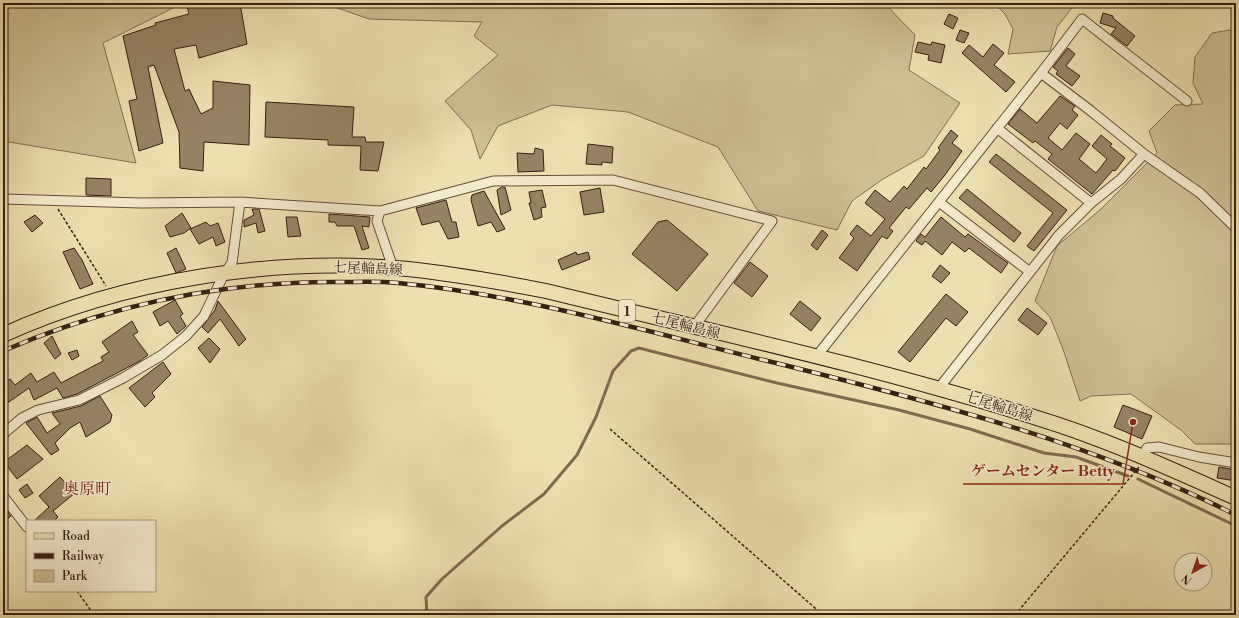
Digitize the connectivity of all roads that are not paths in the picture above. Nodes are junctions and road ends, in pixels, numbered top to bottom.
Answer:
1 (1041, 73) junction
2 (1187, 101) dead end
3 (998, 128) junction
4 (1144, 154) junction
5 (3, 199) edge
6 (240, 202) junction
7 (939, 202) junction
8 (1091, 203) junction
9 (380, 211) junction
10 (1236, 228) edge
11 (393, 268) junction
12 (1030, 272) junction
13 (224, 274) junction
14 (694, 327) junction
15 (3, 334) edge
16 (816, 357) junction
17 (939, 388) junction
18 (3, 434) edge
19 (1143, 456) junction
20 (1236, 463) edge
21 (3, 496) edge
22 (1236, 498) edge
23 (26, 525) edge

1 - 2 street
1 - 3 street
1 - 4 street
3 - 7 street
3 - 8 street
4 - 8 street
4 - 10 street
5 - 6 street
6 - 9 street
6 - 13 street
7 - 12 street
7 - 16 street
8 - 12 street
9 - 11 street
9 - 14 street
11 - 13 main road, 七尾輪島線 / 1
11 - 14 main road, 七尾輪島線 / 1
12 - 17 street
13 - 15 main road, 七尾輪島線 / 1
13 - 18 street
14 - 16 main road, 七尾輪島線 / 1
16 - 17 main road, 七尾輪島線 / 1
17 - 19 main road, 七尾輪島線 / 1
19 - 20 street
19 - 22 main road, 七尾輪島線 / 1
21 - 23 street

